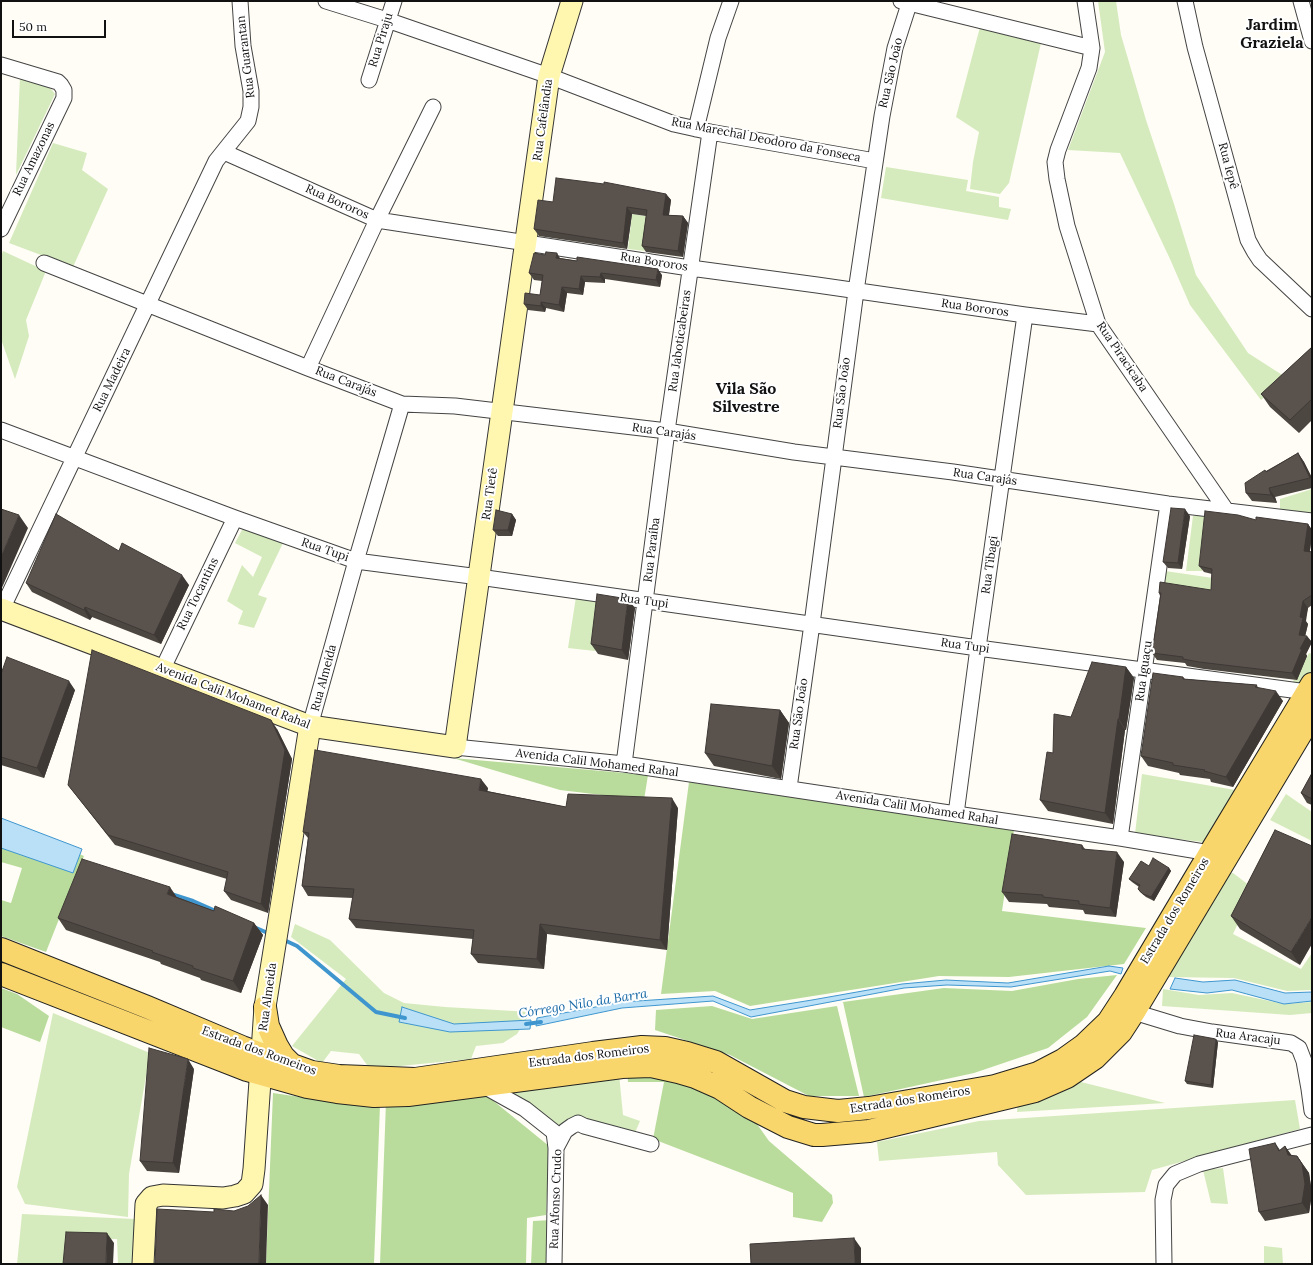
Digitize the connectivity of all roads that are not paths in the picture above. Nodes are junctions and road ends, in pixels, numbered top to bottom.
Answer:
1 (240, 1) edge
2 (326, 1) edge
3 (394, 1) edge
4 (572, 1) edge
5 (731, 1) edge
6 (1085, 1) edge
7 (1185, 1) edge
8 (1301, 1) edge
9 (907, 2) edge
10 (387, 20) junction
11 (1312, 41) edge
12 (1092, 48) junction
13 (1, 65) edge
14 (549, 76) junction
15 (369, 80) dead end
16 (433, 107) dead end
17 (703, 130) junction
18 (224, 152) junction
19 (875, 161) junction
20 (377, 220) junction
21 (1, 229) edge
22 (526, 242) junction
23 (44, 263) dead end
24 (690, 268) junction
25 (856, 291) junction
26 (148, 304) junction
27 (1312, 309) edge
28 (1025, 315) junction
29 (1098, 324) junction
30 (308, 368) junction
31 (402, 404) junction
32 (502, 412) junction
33 (1, 430) edge
34 (667, 431) junction
35 (834, 457) junction
36 (74, 458) junction
37 (1002, 479) junction
38 (1168, 504) junction
39 (1226, 510) junction
40 (235, 518) junction
41 (1310, 522) edge
42 (356, 560) junction
43 (479, 577) junction
44 (645, 601) junction
45 (1, 609) edge
46 (812, 624) junction
47 (978, 648) junction
48 (162, 670) junction
49 (1144, 671) junction
50 (1310, 688) edge
51 (1312, 715) edge
52 (310, 726) junction
53 (455, 747) junction
54 (624, 764) junction
55 (789, 788) junction
56 (956, 814) junction
57 (1120, 838) junction
58 (1210, 853) junction
59 (1, 949) edge
60 (1, 974) edge
61 (265, 1007) junction
62 (1134, 1012) junction
63 (263, 1029) joint
64 (208, 1055) junction
65 (255, 1059) junction
66 (293, 1066) junction
67 (482, 1085) junction
68 (804, 1107) junction
69 (1312, 1111) edge
70 (788, 1127) junction
71 (1312, 1135) edge
72 (651, 1144) dead end
73 (556, 1148) junction
74 (143, 1264) edge
75 (554, 1264) edge
76 (1164, 1264) edge

1 - 18 street, Rua Guarantan
2 - 10 street, Rua Marechal Deodoro da Fonseca
3 - 10 street, Rua Piraju
4 - 14 street, Rua Cafelândia
5 - 17 street, Rua Jaboticabeiras
6 - 12 street
7 - 27 street, Rua Iepê
8 - 11 street
9 - 12 street
9 - 19 street, Rua São João
10 - 14 street, Rua Marechal Deodoro da Fonseca
10 - 15 street, Rua Piraju
12 - 29 street, Rua Piracicaba
13 - 21 street, Rua Amazonas
14 - 17 street, Rua Marechal Deodoro da Fonseca
14 - 22 street, Rua Cafelândia
16 - 20 street
17 - 19 street, Rua Marechal Deodoro da Fonseca
17 - 24 street, Rua Jaboticabeiras
18 - 20 street, Rua Bororos
18 - 26 street, Rua Madeira
19 - 25 street, Rua São João
20 - 22 street, Rua Bororos
20 - 30 street
22 - 24 street, Rua Bororos
22 - 32 street, Rua Tietê
23 - 26 street, Rua Carajás
24 - 25 street, Rua Bororos
24 - 34 street, Rua Jaboticabeiras
25 - 28 street, Rua Bororos
25 - 35 street, Rua São João
26 - 30 street, Rua Carajás
26 - 36 street, Rua Madeira
28 - 29 street, Rua Bororos
28 - 37 street, Rua Tibagi
29 - 39 street, Rua Piracicaba
30 - 31 street, Rua Carajás
31 - 32 street, Rua Carajás
31 - 42 street, Rua Almeida
32 - 34 street, Rua Carajás
32 - 43 street, Rua Tietê
33 - 36 street, Rua Tupi
34 - 35 street, Rua Carajás
34 - 44 street, Rua Paraíba
35 - 37 street, Rua Carajás
35 - 46 street, Rua São João
36 - 40 street, Rua Tupi
36 - 45 street, Rua Madeira
37 - 38 street, Rua Carajás
37 - 47 street, Rua Tibagi
38 - 39 street, Rua Carajás
38 - 49 street, Rua Iguaçu
39 - 41 street, Rua Carajás
40 - 42 street, Rua Tupi
40 - 48 street, Rua Tocantins
42 - 43 street, Rua Tupi
42 - 52 street, Rua Almeida
43 - 44 street, Rua Tupi
43 - 53 street, Rua Tietê
44 - 46 street, Rua Tupi
44 - 54 street, Rua Paraíba
45 - 48 street, Avenida Calil Mohamed Rahal
46 - 47 street, Rua Tupi
46 - 55 street, Rua São João
47 - 49 street, Rua Tupi
47 - 56 street, Rua Tibagi
48 - 52 street, Avenida Calil Mohamed Rahal
49 - 50 street, Rua Tupi
49 - 57 street, Rua Iguaçu
50 - 58 main road, Estrada dos Romeiros
51 - 62 main road, Estrada dos Romeiros
52 - 53 street, Avenida Calil Mohamed Rahal
52 - 61 street, Rua Almeida
53 - 54 street, Avenida Calil Mohamed Rahal
54 - 55 street, Avenida Calil Mohamed Rahal
55 - 56 street, Avenida Calil Mohamed Rahal
56 - 57 street, Avenida Calil Mohamed Rahal
57 - 58 street, Avenida Calil Mohamed Rahal
58 - 68 main road, Estrada dos Romeiros
59 - 65 main road, Estrada dos Romeiros
60 - 64 main road, Estrada dos Romeiros
61 - 63 street, Rua Almeida
61 - 66 main road
62 - 69 street, Rua Aracaju
62 - 70 main road, Estrada dos Romeiros
63 - 65 main road
64 - 65 main road
64 - 65 main road, Estrada dos Romeiros
65 - 66 main road, Estrada dos Romeiros
65 - 67 main road, Estrada dos Romeiros
65 - 74 street
66 - 68 main road, Estrada dos Romeiros
67 - 70 main road, Estrada dos Romeiros
67 - 73 street
68 - 70 main road
71 - 76 street
72 - 73 street, Rua Afonso Crudo
73 - 75 street, Rua Afonso Crudo

